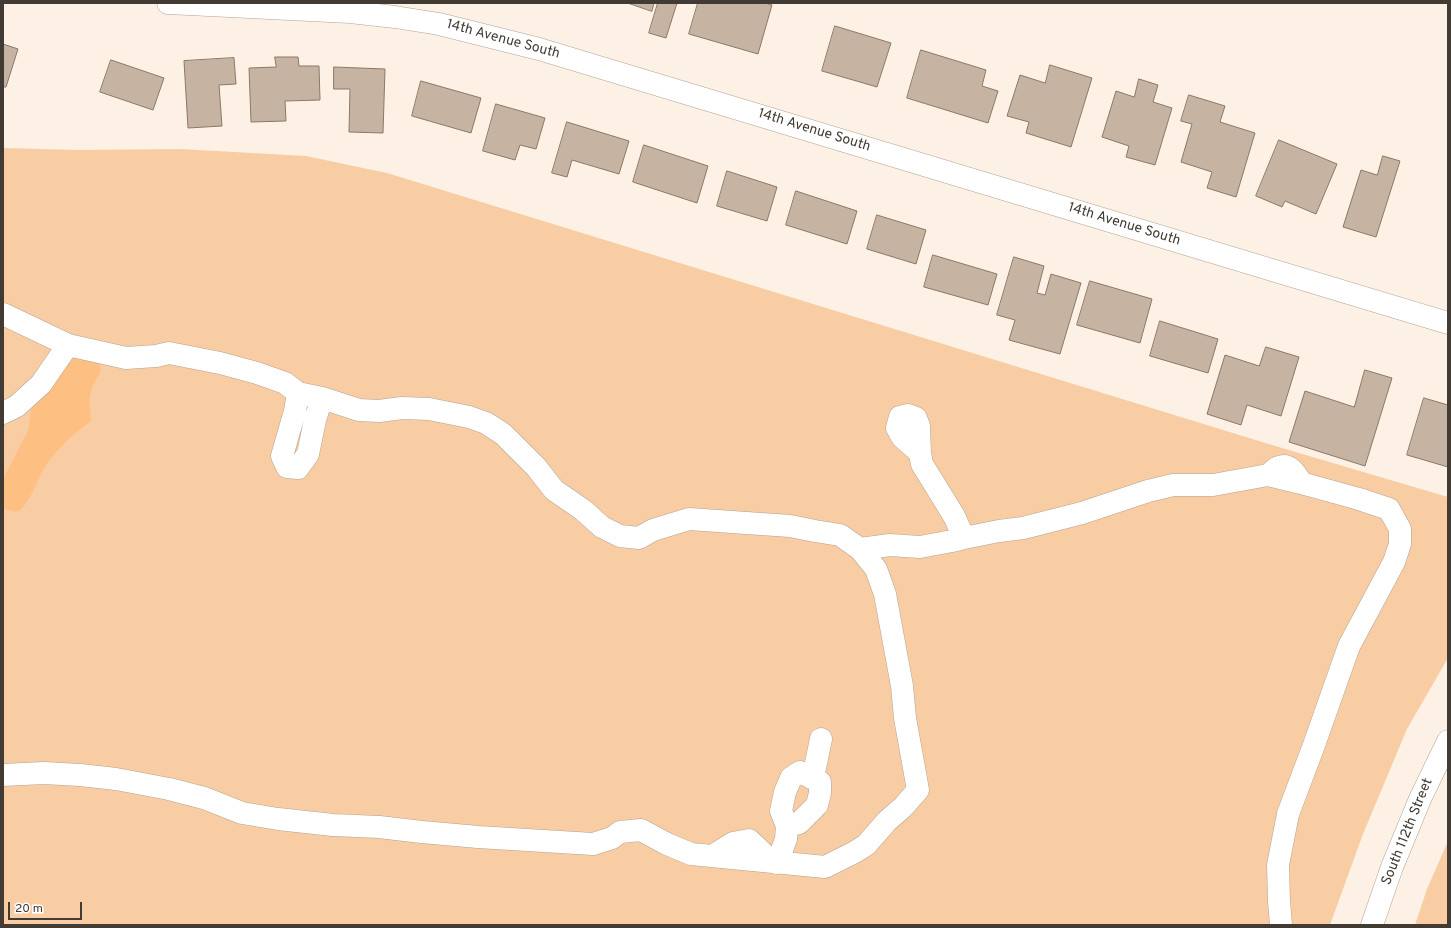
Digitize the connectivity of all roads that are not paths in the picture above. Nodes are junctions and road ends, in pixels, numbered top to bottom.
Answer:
1 (168, 3) edge
2 (327, 7) edge
3 (3, 314) edge
4 (1448, 323) edge
5 (68, 344) junction
6 (298, 393) junction
7 (322, 398) junction
8 (3, 413) edge
9 (920, 453) dead end
10 (964, 538) junction
11 (860, 549) junction
12 (821, 739) dead end
13 (1448, 741) edge
14 (3, 775) edge
15 (811, 778) junction
16 (787, 826) junction
17 (777, 863) junction
18 (1281, 925) edge
19 (1372, 925) edge

1 - 2 street, 14th Avenue South
2 - 4 street, 14th Avenue South
3 - 5 street
5 - 6 street
5 - 8 street
6 - 7 street
6 - 7 street
7 - 11 street
9 - 10 street
10 - 11 street
10 - 18 street
11 - 17 street
12 - 15 street
13 - 19 street, South 112th Street
14 - 17 street
15 - 16 street
15 - 16 street
16 - 17 street

